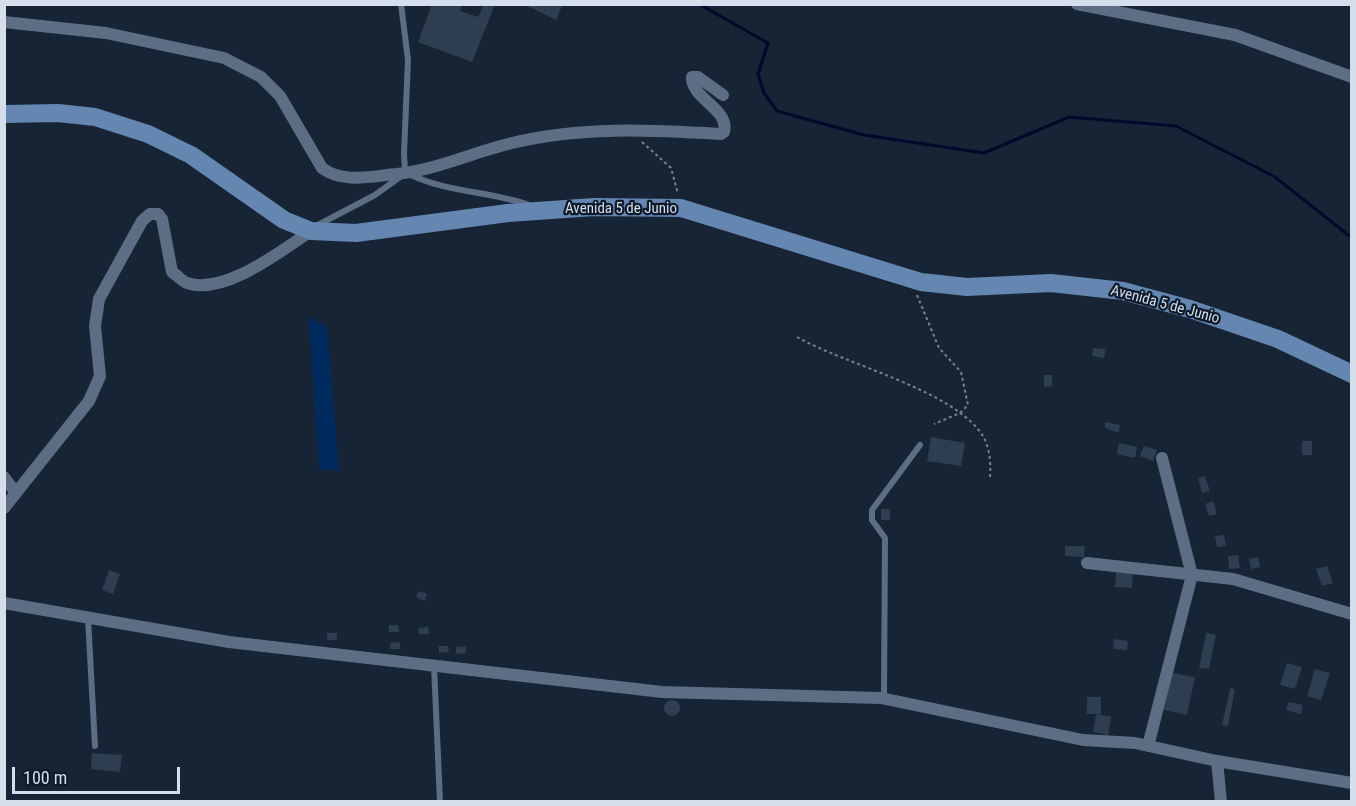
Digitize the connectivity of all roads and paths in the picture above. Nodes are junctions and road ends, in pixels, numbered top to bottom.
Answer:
1 (401, 4) edge
2 (1077, 4) edge
3 (4, 22) edge
4 (1352, 77) edge
5 (723, 95) dead end
6 (4, 114) edge
7 (626, 128) junction
8 (406, 173) junction
9 (681, 208) junction
10 (544, 210) junction
11 (311, 231) junction
12 (910, 279) junction
13 (796, 337) dead end
14 (1352, 374) edge
15 (960, 413) junction
16 (934, 424) dead end
17 (920, 445) dead end
18 (1162, 458) dead end
19 (4, 477) edge
20 (990, 477) dead end
21 (16, 493) junction
22 (4, 508) edge
23 (1087, 563) dead end
24 (1192, 575) junction
25 (4, 603) edge
26 (1352, 614) edge
27 (87, 617) junction
28 (434, 666) junction
29 (884, 699) junction
30 (95, 746) dead end
31 (1149, 746) junction
32 (1217, 761) junction
33 (1352, 783) edge
34 (440, 801) edge
35 (1221, 801) edge

1 - 8 lane
2 - 4 street
3 - 8 street
5 - 7 street
6 - 11 main road, Avenida 5 de Junio
7 - 8 street
7 - 9 path
8 - 10 lane
8 - 11 lane
9 - 10 main road, Avenida 5 de Junio
9 - 12 main road, Avenida 5 de Junio
10 - 11 main road, Avenida 5 de Junio
11 - 21 street
12 - 14 main road, Avenida 5 de Junio
12 - 15 path
13 - 15 path
15 - 16 path
15 - 20 path
17 - 29 lane
18 - 24 street
19 - 21 street
21 - 22 street
23 - 24 street
24 - 26 street
24 - 31 street
25 - 27 street
27 - 28 street
27 - 30 lane
28 - 29 street
28 - 34 lane
29 - 31 street
31 - 32 street
32 - 33 street
32 - 35 street

